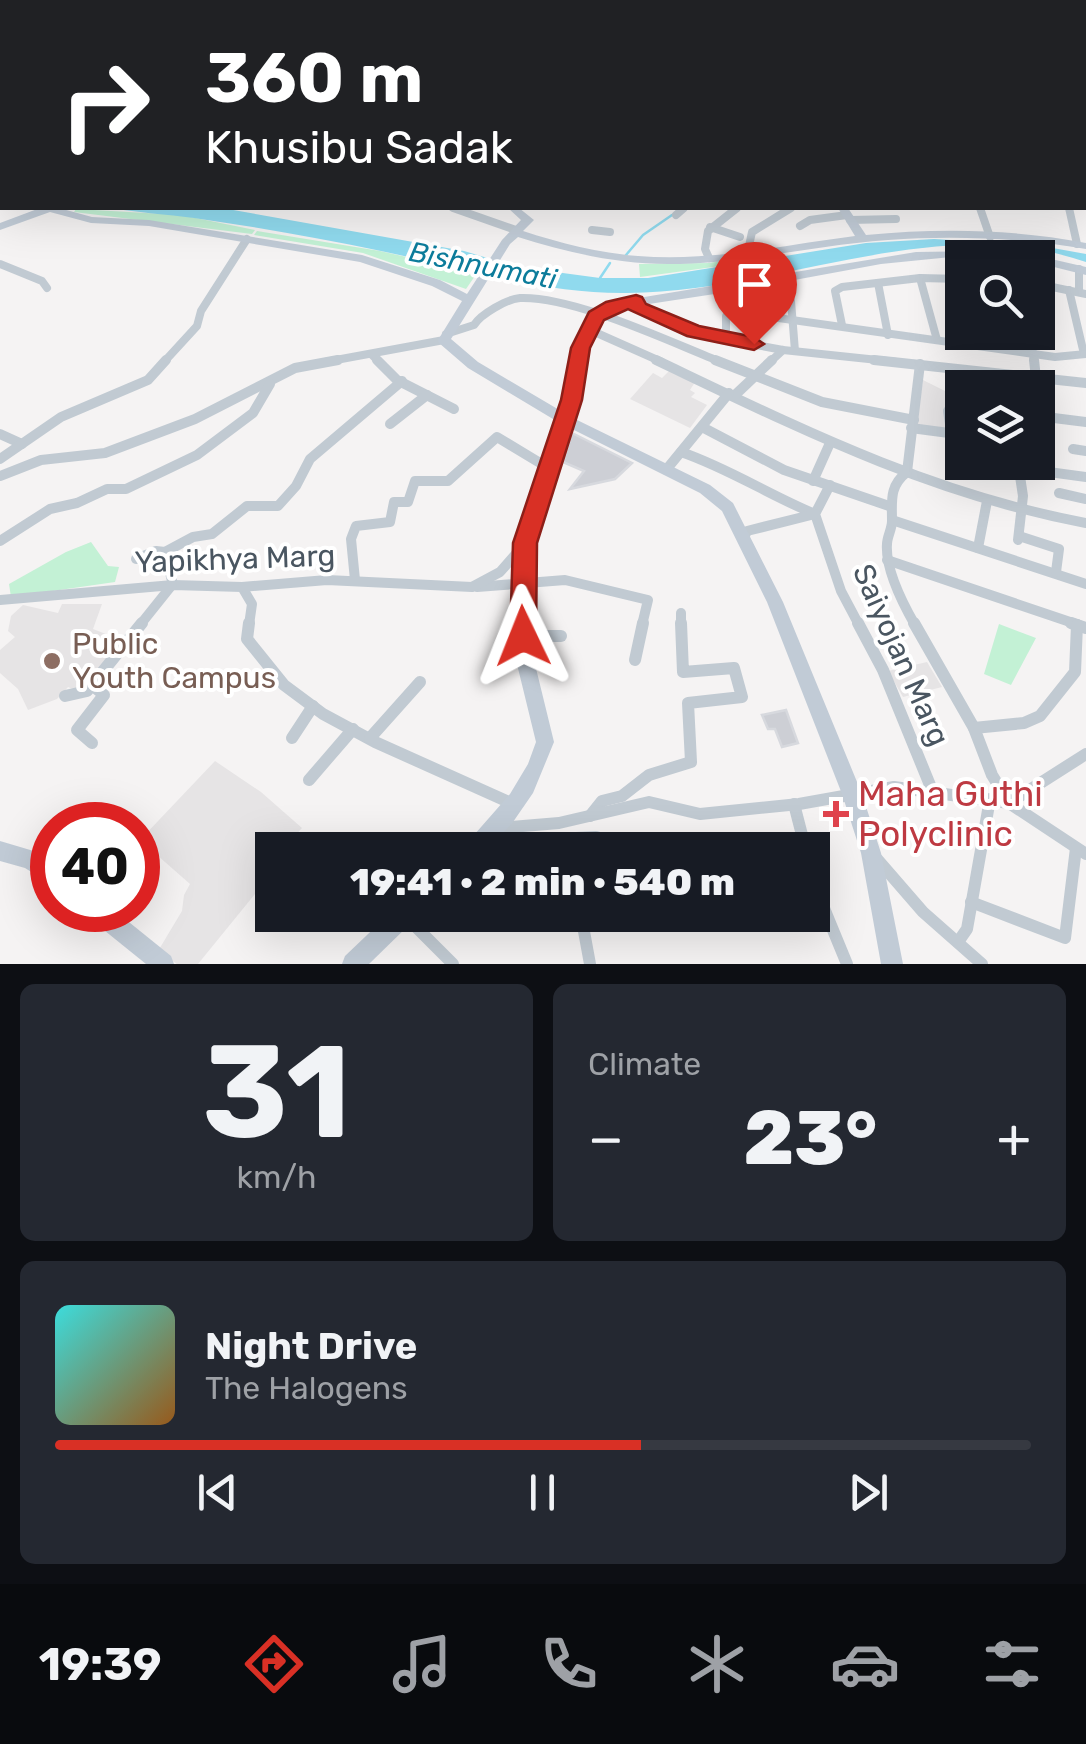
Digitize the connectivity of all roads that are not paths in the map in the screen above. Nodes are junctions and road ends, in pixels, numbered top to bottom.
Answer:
1 (49, 210) edge
2 (61, 210) edge
3 (458, 210) edge
4 (516, 210) edge
5 (681, 210) edge
6 (734, 210) edge
7 (788, 210) edge
8 (981, 210) edge
9 (676, 214) dead end
10 (847, 214) edge
11 (896, 219) dead end
12 (800, 226) dead end
13 (0, 227) edge
14 (1081, 227) edge
15 (710, 228) junction
16 (592, 230) dead end
17 (610, 232) dead end
18 (512, 234) junction
19 (990, 237) junction
20 (740, 238) dead end
21 (247, 239) junction
22 (863, 239) junction
23 (1081, 245) edge
24 (748, 252) junction
25 (945, 253) edge
26 (709, 258) junction
27 (0, 264) edge
28 (1055, 264) edge
29 (1082, 270) edge
30 (784, 277) junction
31 (920, 278) junction
32 (945, 279) edge
33 (878, 283) junction
34 (47, 288) dead end
35 (1078, 292) edge
36 (469, 300) junction
37 (636, 301) junction
38 (598, 314) junction
39 (794, 317) junction
40 (842, 325) junction
41 (590, 330) junction
42 (888, 335) junction
43 (726, 338) junction
44 (446, 340) junction
45 (936, 340) junction
46 (789, 350) junction
47 (1033, 350) edge
48 (1034, 353) junction
49 (1085, 354) edge
50 (372, 355) junction
51 (920, 364) junction
52 (977, 370) edge
53 (1035, 370) edge
54 (758, 376) junction
55 (1055, 380) edge
56 (402, 381) junction
57 (1086, 383) edge
58 (271, 384) junction
59 (732, 394) junction
60 (427, 395) junction
61 (454, 409) dead end
62 (1055, 418) edge
63 (566, 420) junction
64 (1086, 422) edge
65 (390, 424) dead end
66 (912, 424) junction
67 (702, 427) junction
68 (945, 433) edge
69 (0, 434) edge
70 (830, 443) junction
71 (22, 444) junction
72 (1073, 449) dead end
73 (1086, 450) edge
74 (681, 452) junction
75 (0, 460) edge
76 (550, 470) junction
77 (666, 470) junction
78 (907, 472) junction
79 (1055, 472) edge
80 (0, 476) edge
81 (1086, 477) edge
82 (1021, 480) edge
83 (813, 481) junction
84 (830, 485) junction
85 (1060, 493) dead end
86 (1086, 499) edge
87 (987, 501) junction
88 (889, 506) junction
89 (1022, 509) junction
90 (815, 514) junction
91 (892, 520) junction
92 (1086, 523) edge
93 (744, 538) junction
94 (0, 541) edge
95 (525, 543) junction
96 (978, 548) junction
97 (165, 552) junction
98 (136, 559) dead end
99 (887, 560) junction
100 (1056, 572) junction
101 (355, 580) junction
102 (1086, 584) edge
103 (172, 585) junction
104 (521, 585) junction
105 (242, 587) junction
106 (472, 587) junction
107 (0, 600) edge
108 (682, 613) dead end
109 (1082, 626) edge
110 (523, 636) junction
111 (561, 636) dead end
112 (635, 660) dead end
113 (1080, 675) edge
114 (420, 682) dead end
115 (92, 685) junction
116 (66, 696) dead end
117 (313, 706) junction
118 (974, 728) junction
119 (353, 729) junction
120 (292, 738) dead end
121 (370, 738) junction
122 (92, 742) dead end
123 (1086, 754) edge
124 (309, 780) dead end
125 (932, 790) junction
126 (852, 794) junction
127 (990, 799) junction
128 (511, 803) junction
129 (1008, 803) junction
130 (794, 804) junction
131 (590, 817) junction
132 (499, 828) junction
133 (494, 832) edge
134 (521, 832) edge
135 (565, 832) edge
136 (801, 832) edge
137 (0, 851) edge
138 (1081, 851) edge
139 (871, 853) junction
140 (30, 858) edge
141 (971, 902) junction
142 (830, 923) edge
143 (124, 932) edge
144 (386, 932) edge
145 (425, 932) edge
146 (583, 932) edge
147 (958, 942) junction
148 (163, 964) edge
149 (353, 964) edge
150 (453, 964) edge
151 (590, 964) edge
152 (847, 964) edge
153 (892, 964) edge
154 (982, 964) edge

1 - 13 main road
2 - 21 main road
3 - 18 street
4 - 18 main road
5 - 9 street
6 - 15 street
7 - 24 street
8 - 19 street
10 - 11 street
10 - 12 street
10 - 22 main road
14 - 23 street
15 - 20 street
15 - 26 street
16 - 17 street
18 - 26 main road
18 - 36 main road
19 - 22 main road
19 - 23 main road
21 - 36 main road
21 - 71 street
22 - 24 main road
24 - 26 main road
25 - 30 main road
27 - 34 street
28 - 29 main road
29 - 35 street
30 - 37 main road
30 - 39 street
31 - 32 street
31 - 33 street
31 - 45 street
33 - 40 street
33 - 42 street
35 - 49 street
36 - 44 main road
37 - 38 main road
37 - 43 street
38 - 41 main road
38 - 44 street
38 - 54 street
39 - 40 street
39 - 43 street
39 - 46 street
40 - 42 street
41 - 59 street
41 - 63 main road
42 - 45 street
43 - 46 street
44 - 50 street
44 - 63 main road
45 - 48 street
46 - 51 street
46 - 54 street
47 - 48 street
48 - 49 street
48 - 53 street
50 - 56 street
50 - 58 street
51 - 52 street
51 - 66 street
54 - 59 street
54 - 66 street
55 - 57 street
56 - 60 street
56 - 97 street
58 - 80 street
58 - 94 street
59 - 67 street
59 - 70 street
60 - 61 street
60 - 65 street
62 - 64 street
63 - 76 main road
63 - 77 main road
66 - 68 street
66 - 78 street
67 - 74 street
67 - 83 street
69 - 71 street
70 - 78 street
70 - 83 street
71 - 75 street
72 - 73 street
74 - 77 street
74 - 90 street
76 - 95 main road
76 - 101 street
77 - 93 main road
78 - 87 street
78 - 88 street
79 - 81 street
82 - 89 street
83 - 84 street
84 - 88 street
84 - 90 street
85 - 86 street
87 - 89 street
87 - 96 street
88 - 91 street
89 - 92 street
89 - 100 street
90 - 93 street
90 - 125 street, Saiyojan Marg
91 - 96 street
91 - 99 street
93 - 126 main road
95 - 104 main road
95 - 106 street
96 - 100 street
97 - 98 street
97 - 103 street
99 - 109 street
99 - 118 street
100 - 102 street
101 - 105 street, Yapikhya Marg
101 - 106 street, Yapikhya Marg
103 - 105 street, Yapikhya Marg
103 - 107 street, Yapikhya Marg
103 - 115 street
104 - 106 street, Yapikhya Marg
104 - 110 main road
104 - 112 street, Yapikhya Marg
105 - 117 street
108 - 131 street
109 - 113 street
110 - 111 street
110 - 128 main road
113 - 118 street
114 - 121 street
115 - 116 street
115 - 122 street
117 - 119 street
117 - 120 street
118 - 129 street
119 - 121 street
119 - 124 street
121 - 128 street
123 - 129 street
125 - 126 street
125 - 127 street
126 - 130 street
126 - 139 main road
127 - 129 street
127 - 141 street
128 - 132 main road
129 - 138 street
130 - 131 street
130 - 136 street
131 - 135 street
132 - 133 main road
132 - 134 street
137 - 140 main road
138 - 141 street
139 - 147 street
139 - 153 main road
141 - 147 street
142 - 152 street
143 - 148 main road
144 - 149 main road
145 - 150 street
146 - 151 street
147 - 154 street

